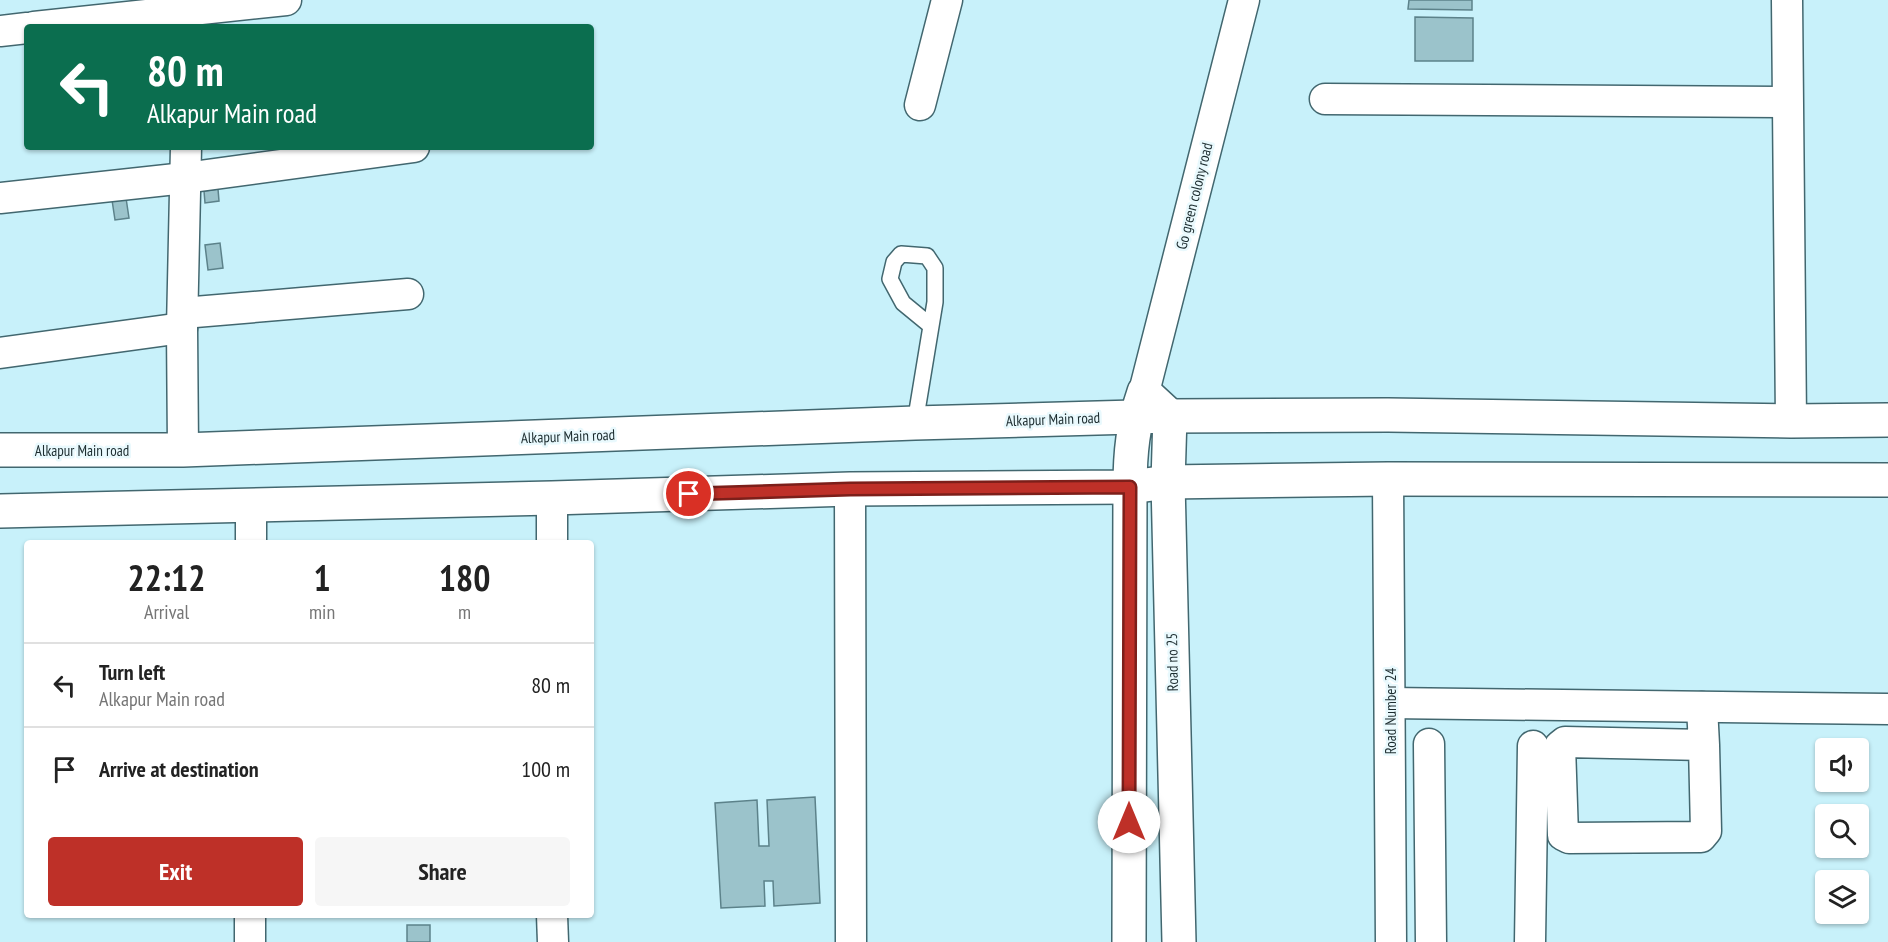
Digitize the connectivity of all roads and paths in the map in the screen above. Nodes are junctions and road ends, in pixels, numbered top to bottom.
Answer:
1 (286, 0) edge
2 (947, 0) edge
3 (1244, 0) edge
4 (1787, 0) edge
5 (189, 12) edge
6 (65, 24) edge
7 (24, 28) edge
8 (0, 31) edge
9 (1325, 99) dead end
10 (1787, 102) junction
11 (920, 105) dead end
12 (186, 150) edge
13 (392, 150) edge
14 (185, 178) junction
15 (0, 198) edge
16 (408, 294) dead end
17 (182, 321) junction
18 (931, 326) junction
19 (0, 353) edge
20 (1140, 405) junction
21 (1170, 416) junction
22 (1888, 420) edge
23 (1791, 421) junction
24 (915, 423) junction
25 (0, 450) edge
26 (183, 450) junction
27 (1388, 479) junction
28 (1888, 480) edge
29 (1168, 482) junction
30 (1130, 487) junction
31 (850, 489) junction
32 (552, 498) junction
33 (251, 505) junction
34 (0, 511) edge
35 (251, 540) edge
36 (552, 540) edge
37 (1390, 703) junction
38 (1702, 707) junction
39 (1888, 710) edge
40 (1429, 744) dead end
41 (1704, 745) junction
42 (1533, 746) dead end
43 (250, 918) edge
44 (552, 918) edge
45 (250, 942) edge
46 (552, 942) edge
47 (851, 942) edge
48 (1129, 942) edge
49 (1179, 942) edge
50 (1391, 942) edge
51 (1431, 942) edge
52 (1530, 942) edge

1 - 5 street
2 - 11 street
3 - 20 street, Go green colony road
4 - 10 street
5 - 6 street
7 - 8 street
9 - 10 street
10 - 23 street
12 - 14 street
13 - 14 street
14 - 15 street
14 - 17 street
16 - 17 street
17 - 19 street
17 - 26 street
18 - 18 lane
18 - 24 lane
20 - 21 street, Alkapur Main road
20 - 24 street, Alkapur Main road
20 - 30 street
21 - 23 street, Alkapur Main road
21 - 29 street, Road no 25
22 - 23 street, Alkapur Main road
24 - 26 street, Alkapur Main road
25 - 26 street, Alkapur Main road
27 - 28 street
27 - 29 street
27 - 37 street, Road Number 24
29 - 30 street
29 - 49 street, Road no 25
30 - 31 street
30 - 48 street
31 - 32 street
31 - 47 street
32 - 33 street
32 - 36 street
33 - 34 street
33 - 35 street
37 - 38 street
37 - 50 street, Road Number 24
38 - 39 street
38 - 41 street
40 - 51 street
41 - 41 street
42 - 52 street
43 - 45 street
44 - 46 street

